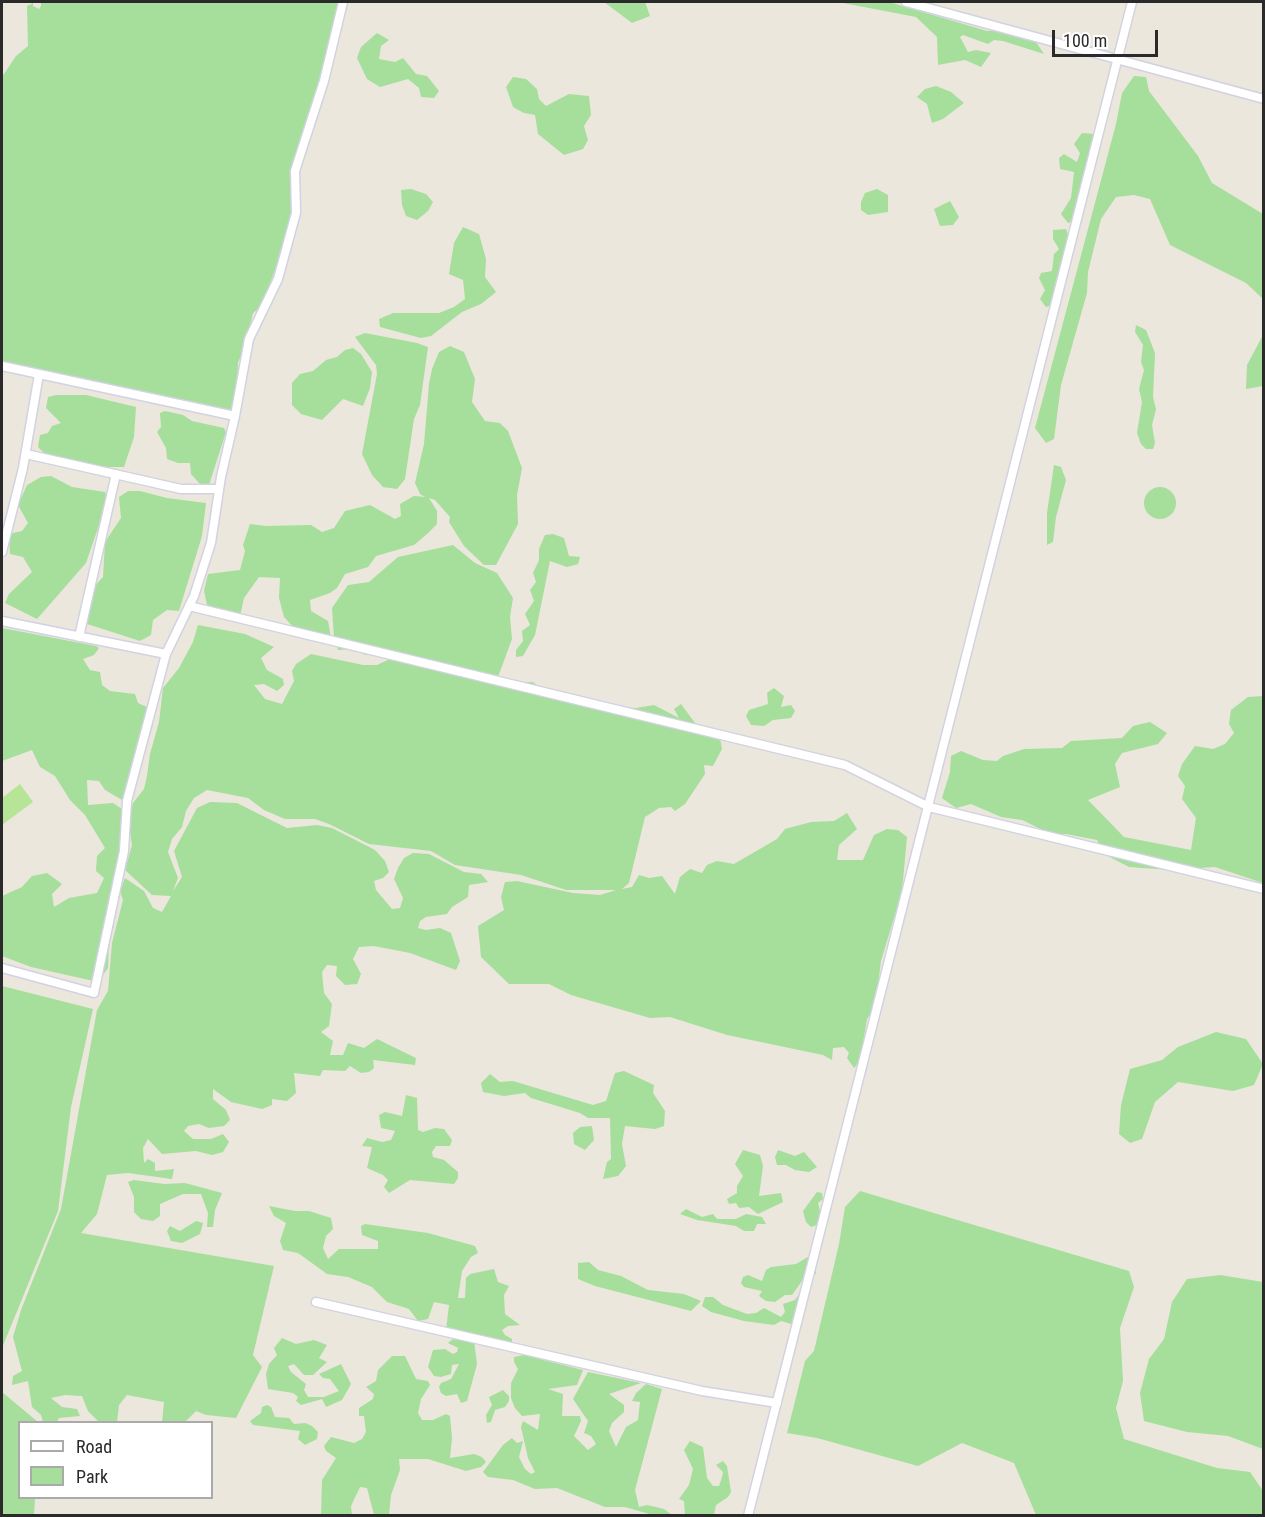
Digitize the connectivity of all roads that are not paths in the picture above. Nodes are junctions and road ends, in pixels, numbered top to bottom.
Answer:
1 (342, 2) edge
2 (906, 2) edge
3 (1132, 2) edge
4 (1119, 60) junction
5 (1263, 99) edge
6 (2, 366) edge
7 (39, 374) junction
8 (236, 416) junction
9 (26, 454) junction
10 (116, 474) junction
11 (219, 489) junction
12 (2, 552) edge
13 (189, 606) junction
14 (2, 621) edge
15 (79, 637) junction
16 (166, 654) junction
17 (929, 807) junction
18 (1263, 889) edge
19 (2, 968) edge
20 (316, 1302) dead end
21 (777, 1403) junction
22 (747, 1515) edge

1 - 8 street
2 - 4 street
3 - 4 street
4 - 5 street
4 - 17 street
6 - 7 street
7 - 8 street
7 - 9 street
8 - 11 street
9 - 10 street
9 - 12 street
10 - 11 street
10 - 15 street
11 - 13 street
13 - 16 street
13 - 17 street
14 - 15 street
15 - 16 street
16 - 19 street
17 - 18 street
17 - 21 street
20 - 21 street
21 - 22 street

